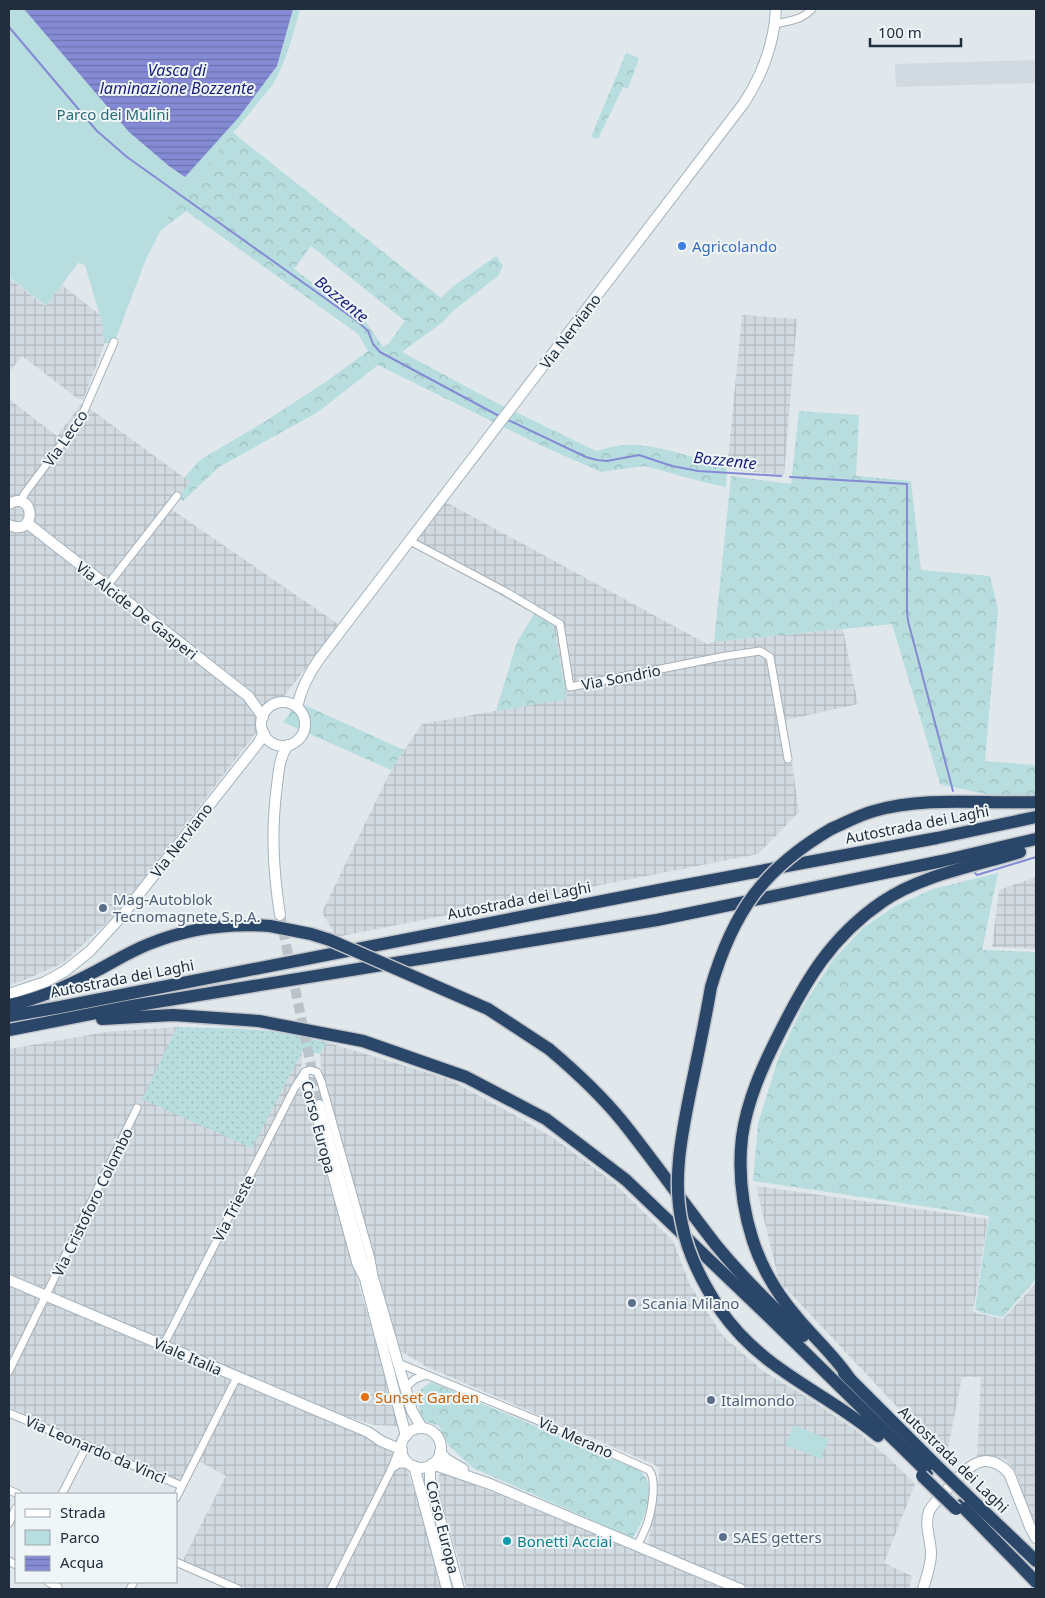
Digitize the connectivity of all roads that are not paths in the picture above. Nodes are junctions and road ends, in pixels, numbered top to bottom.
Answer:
1 (776, 9) edge
2 (812, 9) edge
3 (774, 24) junction
4 (114, 342) dead end
5 (176, 496) dead end
6 (20, 502) junction
7 (9, 504) edge
8 (27, 524) junction
9 (9, 525) edge
10 (410, 541) junction
11 (107, 586) junction
12 (300, 692) junction
13 (248, 696) junction
14 (286, 702) junction
15 (272, 705) junction
16 (298, 707) junction
17 (263, 717) junction
18 (270, 740) junction
19 (288, 745) junction
20 (788, 759) dead end
21 (280, 763) junction
22 (1036, 802) edge
23 (1036, 817) edge
24 (1036, 839) edge
25 (1036, 846) edge
26 (280, 915) tunnel mouth
27 (9, 994) edge
28 (9, 1005) edge
29 (9, 1016) edge
30 (54, 1022) junction
31 (9, 1030) edge
32 (305, 1072) junction
33 (319, 1102) junction
34 (137, 1108) dead end
35 (9, 1280) edge
36 (370, 1282) junction
37 (47, 1296) junction
38 (163, 1346) junction
39 (398, 1363) junction
40 (9, 1371) edge
41 (427, 1375) junction
42 (237, 1377) junction
43 (850, 1379) junction
44 (405, 1388) junction
45 (9, 1413) edge
46 (422, 1428) junction
47 (368, 1432) junction
48 (405, 1437) junction
49 (87, 1445) junction
50 (402, 1450) junction
51 (440, 1452) junction
52 (432, 1464) junction
53 (412, 1465) junction
54 (392, 1468) junction
55 (928, 1471) junction
56 (490, 1484) junction
57 (182, 1486) junction
58 (63, 1493) edge
59 (178, 1494) edge
60 (962, 1504) junction
61 (15, 1510) edge
62 (9, 1523) edge
63 (1036, 1538) edge
64 (637, 1546) junction
65 (1036, 1562) edge
66 (178, 1563) edge
67 (1036, 1582) edge
68 (238, 1589) edge
69 (331, 1589) edge
70 (447, 1589) edge
71 (459, 1589) edge
72 (740, 1589) edge
73 (923, 1589) edge

1 - 3 street, Via Nerviano
2 - 3 street
3 - 10 street, Via Nerviano
4 - 6 street, Via Lecco
5 - 11 street
6 - 7 street
6 - 8 street
8 - 9 street
8 - 11 street, Via Alcide De Gasperi
10 - 12 street, Via Nerviano
10 - 20 street, Via Sondrio
11 - 13 street, Via Alcide De Gasperi
12 - 14 street
12 - 16 street
13 - 15 street, Via Alcide De Gasperi
13 - 17 street, Via Alcide De Gasperi
14 - 15 street
14 - 16 street
15 - 17 street
16 - 19 street
17 - 18 street
18 - 19 street
18 - 21 street
18 - 27 street, Via Nerviano
19 - 21 street
21 - 26 street
22 - 55 highway, bridge
23 - 29 highway, Autostrada dei Laghi
24 - 30 highway, Autostrada dei Laghi
25 - 43 highway
28 - 43 highway, bridge
30 - 31 highway, Autostrada dei Laghi
30 - 55 highway
32 - 33 street, Corso Europa
32 - 33 street, Corso Europa
32 - 38 street, Via Trieste
33 - 36 street
33 - 36 street, Corso Europa
33 - 36 street, Corso Europa
34 - 37 street, Via Cristoforo Colombo
35 - 37 street, Viale Italia
36 - 39 street, Corso Europa
36 - 48 street, Corso Europa
37 - 38 street, Viale Italia
37 - 40 street, Via Cristoforo Colombo
38 - 42 street, Viale Italia
39 - 41 street, Via Merano
39 - 44 street, Corso Europa
41 - 44 street
41 - 64 street, Via Merano
42 - 47 street, Viale Italia
42 - 57 street
43 - 55 highway, Autostrada dei Laghi
44 - 46 street, Corso Europa
45 - 49 street, Via Leonardo da Vinci
46 - 48 street
46 - 51 street
47 - 48 street, Viale Italia
47 - 50 street, Viale Italia
48 - 50 street
49 - 57 street, Via Leonardo da Vinci
49 - 58 street
50 - 53 street
50 - 54 street
51 - 52 street
51 - 56 street
52 - 53 street
52 - 56 street
52 - 71 street, Corso Europa
53 - 54 street
53 - 70 street, Corso Europa
54 - 69 street
55 - 60 highway, Autostrada dei Laghi, bridge
55 - 60 highway, bridge
56 - 64 street
57 - 59 street
60 - 65 highway, Autostrada dei Laghi
60 - 67 highway
61 - 62 street
63 - 73 street
64 - 72 street
66 - 68 street

